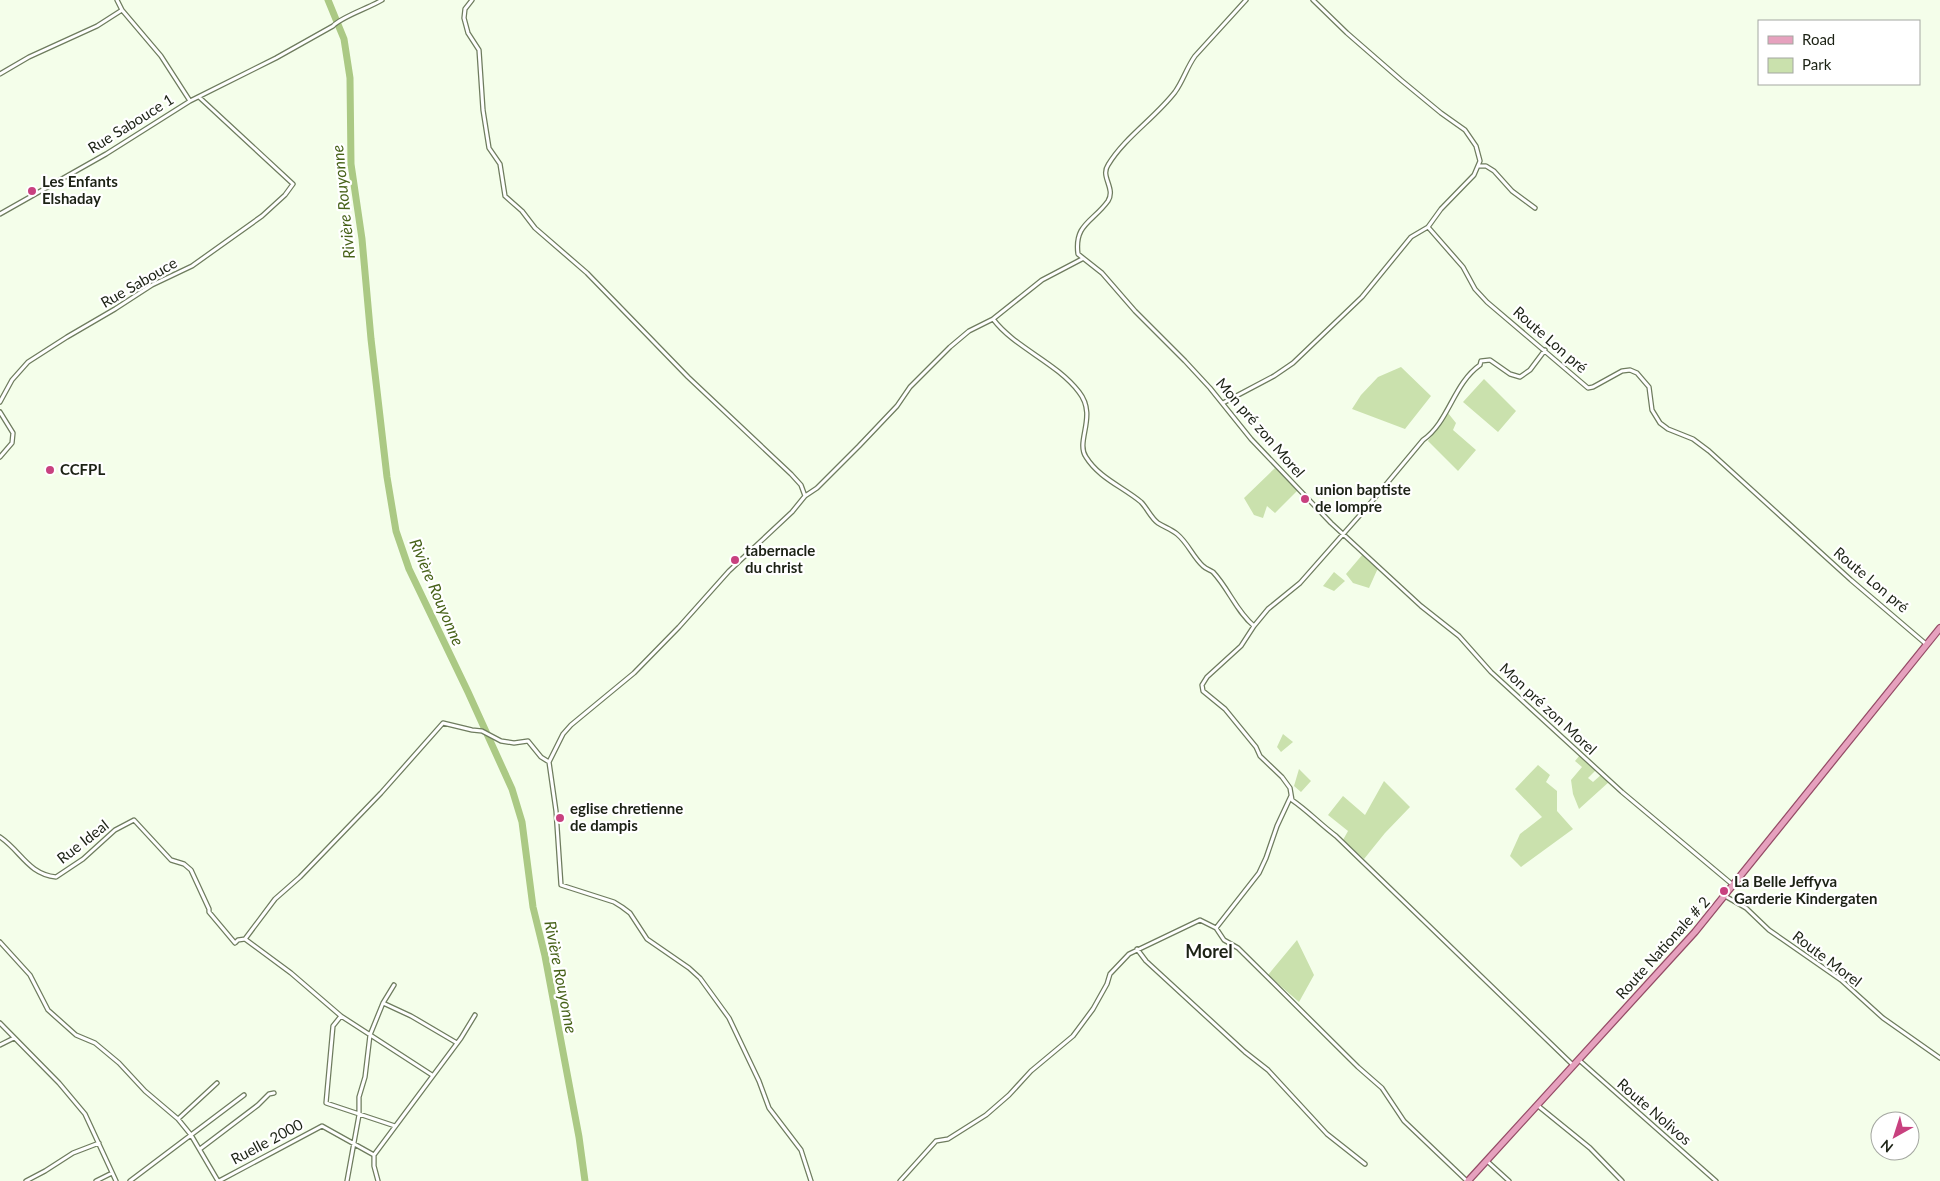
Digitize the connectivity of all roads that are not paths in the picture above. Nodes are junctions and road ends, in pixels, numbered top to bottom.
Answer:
1 (117, 0) edge
2 (382, 0) edge
3 (472, 0) edge
4 (1246, 0) edge
5 (1313, 0) edge
6 (122, 10) junction
7 (0, 74) edge
8 (199, 97) junction
9 (190, 101) junction
10 (1479, 166) junction
11 (1535, 208) dead end
12 (0, 214) edge
13 (1428, 227) junction
14 (1082, 259) junction
15 (993, 319) junction
16 (1545, 350) junction
17 (0, 402) edge
18 (1223, 403) junction
19 (0, 412) edge
20 (0, 457) edge
21 (805, 496) junction
22 (1342, 535) junction
23 (1254, 626) junction
24 (1940, 628) edge
25 (1926, 644) junction
26 (549, 762) junction
27 (1291, 796) junction
28 (0, 837) edge
29 (1734, 886) junction
30 (1725, 896) junction
31 (1216, 928) junction
32 (245, 939) junction
33 (0, 942) edge
34 (1138, 949) junction
35 (394, 985) dead end
36 (383, 1003) junction
37 (475, 1015) dead end
38 (341, 1016) junction
39 (0, 1023) edge
40 (370, 1035) junction
41 (14, 1038) junction
42 (457, 1043) junction
43 (0, 1045) edge
44 (1940, 1058) edge
45 (1578, 1059) junction
46 (1573, 1065) junction
47 (432, 1075) junction
48 (216, 1083) dead end
49 (274, 1093) dead end
50 (244, 1095) dead end
51 (1537, 1104) junction
52 (359, 1115) junction
53 (178, 1120) junction
54 (395, 1126) junction
55 (191, 1135) junction
56 (353, 1142) junction
57 (99, 1143) junction
58 (200, 1149) junction
59 (374, 1155) junction
60 (1486, 1161) junction
61 (1365, 1164) dead end
62 (112, 1173) junction
63 (26, 1181) edge
64 (96, 1181) edge
65 (116, 1181) edge
66 (130, 1181) edge
67 (218, 1181) edge
68 (347, 1181) edge
69 (378, 1181) edge
70 (811, 1181) edge
71 (900, 1181) edge
72 (1467, 1181) edge
73 (1509, 1181) edge
74 (1622, 1181) edge
75 (1716, 1181) edge

1 - 6 street
2 - 8 street, Rue Sabouce 1
3 - 21 street
4 - 14 street
5 - 10 street
6 - 7 street
6 - 9 street
8 - 9 street, Rue Sabouce 1
8 - 17 street, Rue Sabouce
9 - 12 street, Rue Sabouce 1
10 - 11 street
10 - 13 street
13 - 16 street, Route Lon pré
13 - 18 street
14 - 15 street
14 - 18 street, Mon pré zon Morel
15 - 21 street
15 - 23 street
16 - 22 street
16 - 25 street, Route Lon pré
18 - 22 street, Mon pré zon Morel
19 - 20 street
21 - 26 street
22 - 23 street
22 - 29 street, Mon pré zon Morel
23 - 27 street
24 - 25 main road, Route Nationale # 2
25 - 29 main road, Route Nationale # 2
26 - 32 street
26 - 70 street
27 - 31 street
27 - 46 street
28 - 32 street, Rue Ideal
29 - 30 main road, Route Nationale # 2
30 - 44 street, Route Morel
30 - 45 main road, Route Nationale # 2
31 - 34 street
31 - 72 street
32 - 38 street
33 - 53 street
34 - 61 street
34 - 71 street
35 - 36 street
36 - 40 street
36 - 42 street
37 - 42 street
38 - 40 street
38 - 52 street
39 - 41 street
40 - 47 street
40 - 52 street
41 - 43 street
41 - 57 street
42 - 47 street
45 - 46 main road, Route Nationale # 2
45 - 75 street, Route Nolivos
46 - 51 main road, Route Nationale # 2
47 - 54 street
48 - 53 street
49 - 58 street
50 - 55 street
51 - 60 main road, Route Nationale # 2
51 - 74 street
52 - 54 street
52 - 56 street
53 - 55 street
54 - 59 street
55 - 58 street
55 - 66 street
56 - 59 street
56 - 67 street, Ruelle 2000
56 - 68 street
57 - 62 street
57 - 63 street
58 - 67 street
59 - 69 street
60 - 72 main road, Route Nationale # 2
60 - 73 street
62 - 64 street
62 - 65 street

